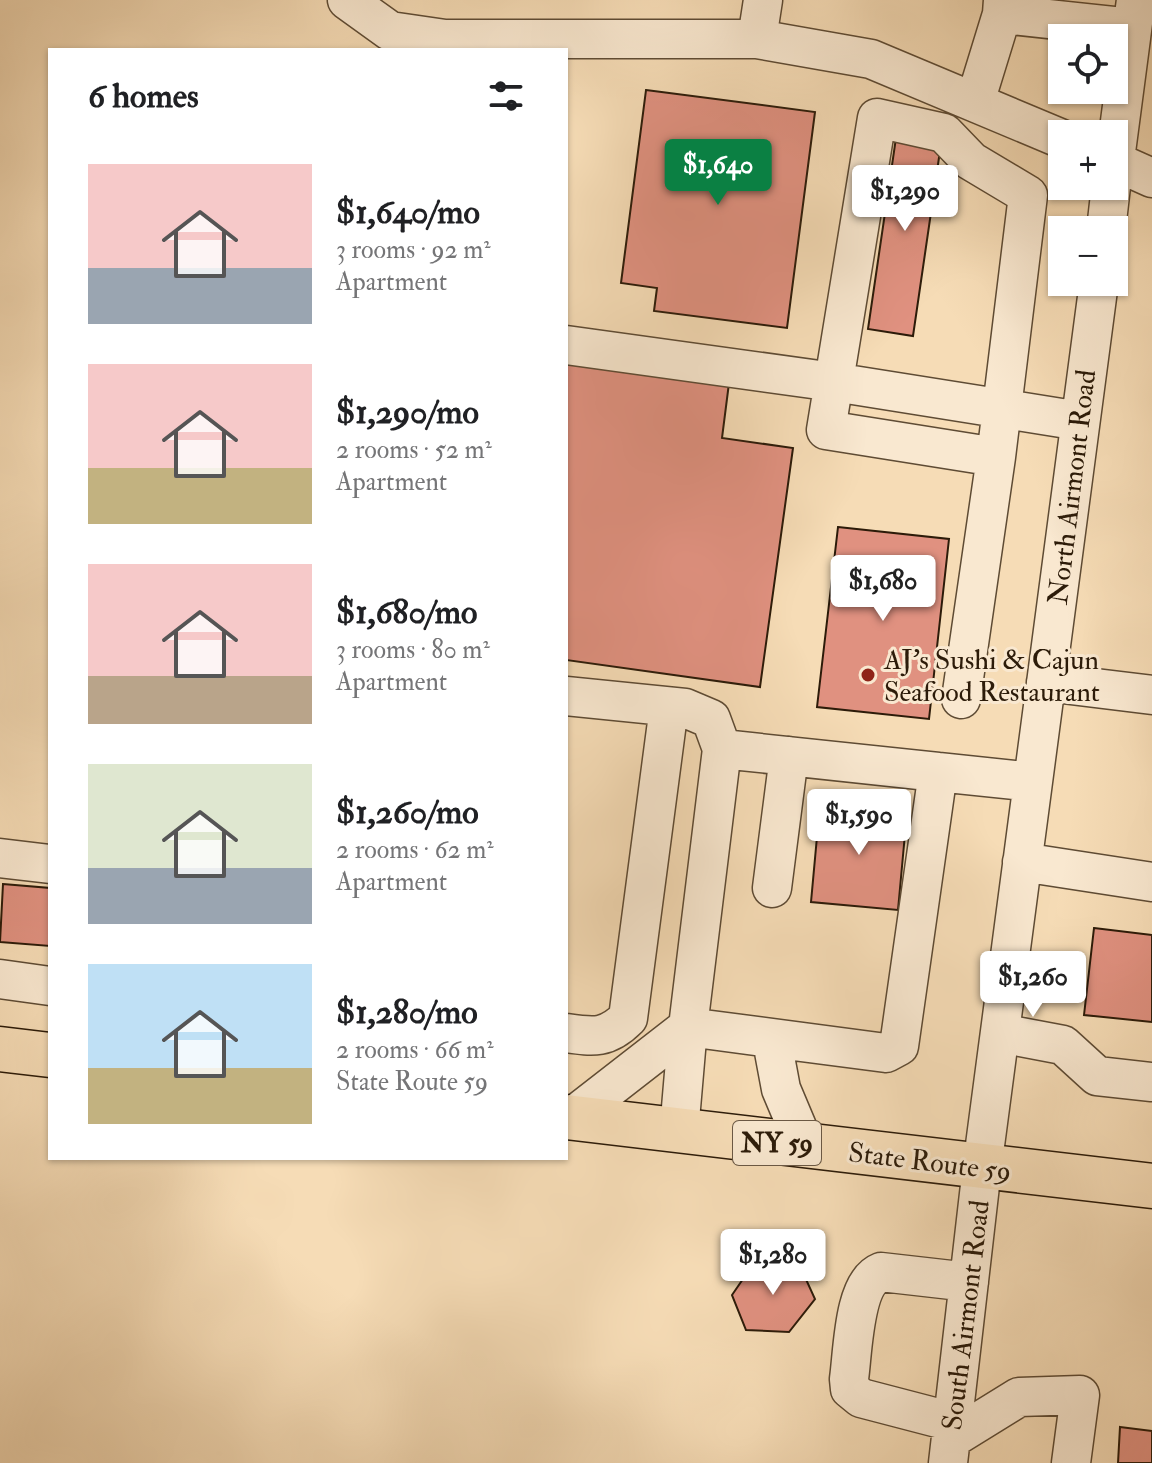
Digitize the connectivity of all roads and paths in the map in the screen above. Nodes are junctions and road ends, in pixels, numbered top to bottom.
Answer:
1 (347, 0) edge
2 (763, 0) edge
3 (1002, 7) edge
4 (1134, 14) edge
5 (757, 39) junction
6 (975, 102) junction
7 (1120, 120) edge
8 (1048, 133) edge
9 (1128, 169) edge
10 (1152, 178) edge
11 (1097, 296) edge
12 (568, 345) edge
13 (834, 382) junction
14 (924, 396) junction
15 (1004, 409) junction
16 (1080, 421) junction
17 (914, 445) junction
18 (996, 457) junction
19 (1046, 682) junction
20 (1152, 695) edge
21 (568, 696) edge
22 (961, 699) dead end
23 (669, 707) junction
24 (722, 749) junction
25 (789, 756) junction
26 (938, 772) junction
27 (1033, 782) junction
28 (0, 858) edge
29 (1022, 862) junction
30 (48, 864) edge
31 (1152, 882) edge
32 (772, 888) dead end
33 (0, 979) edge
34 (48, 986) edge
35 (688, 1027) junction
36 (568, 1033) edge
37 (1000, 1033) junction
38 (772, 1041) junction
39 (0, 1049) edge
40 (48, 1055) edge
41 (1152, 1082) edge
42 (569, 1118) edge
43 (679, 1131) junction
44 (805, 1146) junction
45 (982, 1168) junction
46 (1152, 1186) edge
47 (969, 1282) junction
48 (951, 1441) edge
49 (1071, 1463) edge

1 - 5 street
2 - 5 street
3 - 4 street
3 - 6 street
4 - 7 street
5 - 6 street
6 - 8 street
9 - 10 street
11 - 16 street, North Airmont Road
12 - 13 street
13 - 14 street
13 - 15 street
13 - 17 street
14 - 15 street
14 - 17 street
15 - 16 street
15 - 18 street
16 - 19 street, North Airmont Road
17 - 18 street
18 - 22 street
19 - 20 street
19 - 27 street, North Airmont Road
21 - 23 street
23 - 24 street
23 - 36 street
24 - 25 street
24 - 35 street
25 - 26 street
25 - 32 street
26 - 27 street
26 - 38 street
27 - 29 street, North Airmont Road
28 - 30 street
29 - 31 street
29 - 37 street, North Airmont Road
33 - 34 street
35 - 38 street
35 - 42 street
35 - 43 street
37 - 41 street
37 - 45 street, North Airmont Road
38 - 44 street
39 - 40 main road
42 - 43 main road, State Route 59 / NY 59
43 - 44 main road, State Route 59 / NY 59
44 - 45 main road, State Route 59 / NY 59
45 - 46 main road, State Route 59 / NY 59
45 - 47 street, South Airmont Road
47 - 48 street, South Airmont Road
47 - 48 street
48 - 49 street

